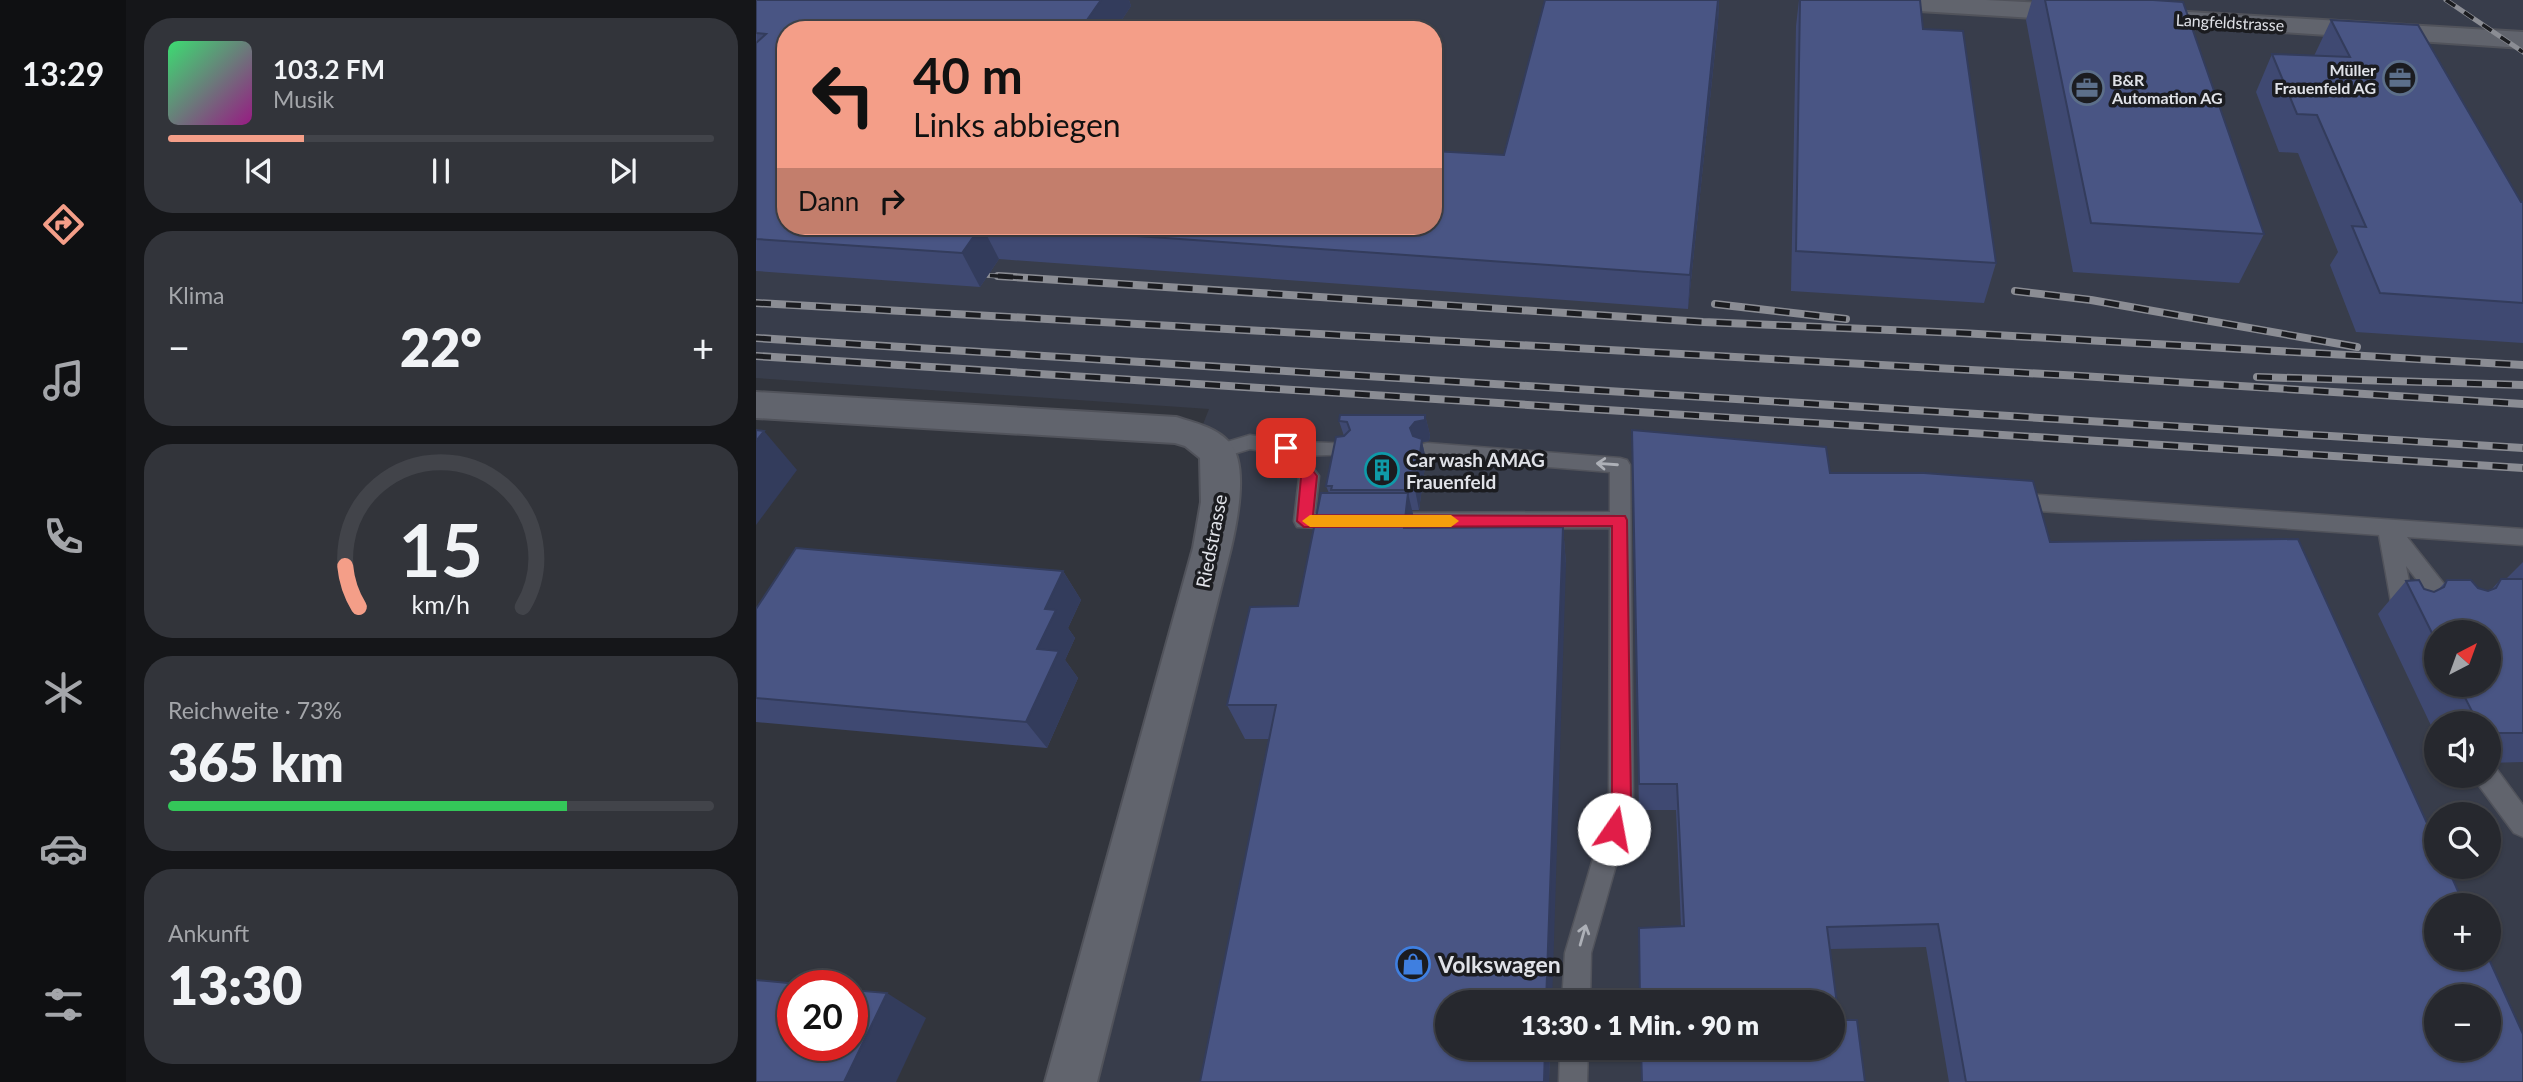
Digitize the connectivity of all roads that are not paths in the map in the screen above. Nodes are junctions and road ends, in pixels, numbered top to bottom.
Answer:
1 (1853, 0) edge
2 (2523, 40) edge
3 (756, 405) edge
4 (1286, 448) junction
5 (1343, 449) edge
6 (1427, 450) dead end
7 (1217, 452) junction
8 (1992, 500) edge
9 (1619, 520) junction
10 (2388, 528) junction
11 (2523, 537) edge
12 (2456, 612) edge
13 (2404, 613) dead end
14 (2496, 788) edge
15 (2523, 825) edge
16 (1577, 990) edge
17 (1574, 1060) edge
18 (1071, 1082) edge
19 (1573, 1082) edge

1 - 2 street, Langfeldstrasse
3 - 7 street
4 - 5 lane
4 - 7 lane
4 - 9 lane
9 -> 6 lane
7 - 18 street, Riedstrasse
8 - 10 lane
16 -> 9 lane
10 - 11 lane
10 - 12 lane
10 - 13 lane
14 - 15 lane
17 - 19 lane

